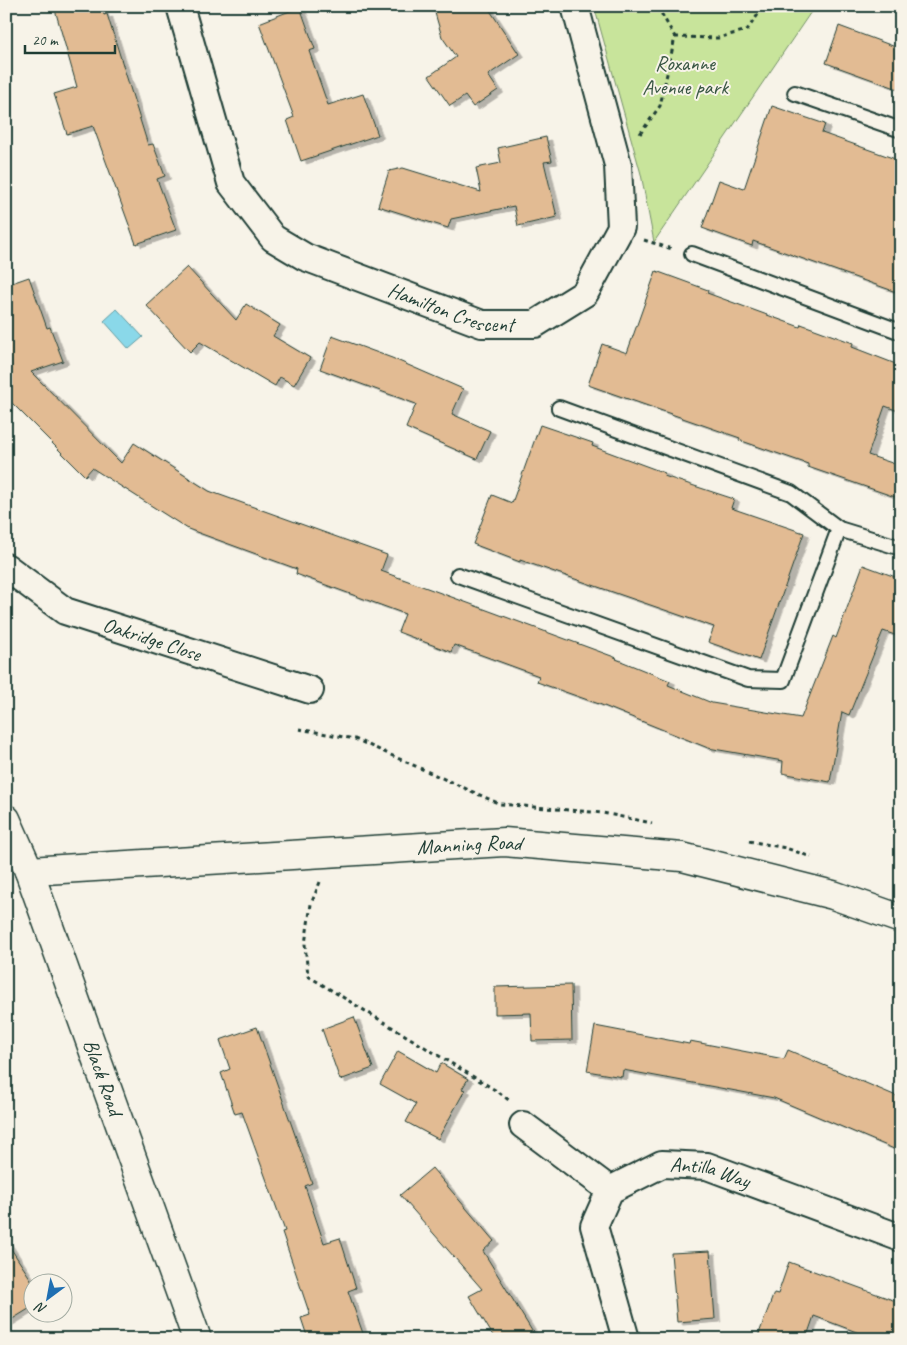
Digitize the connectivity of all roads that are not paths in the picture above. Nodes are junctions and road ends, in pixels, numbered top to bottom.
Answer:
1 (180, 6) edge
2 (575, 6) edge
3 (795, 93) dead end
4 (901, 130) edge
5 (692, 254) road end
6 (901, 332) edge
7 (559, 408) dead end
8 (839, 529) junction
9 (901, 548) edge
10 (6, 567) edge
11 (458, 575) dead end
12 (310, 690) dead end
13 (6, 819) edge
14 (30, 871) junction
15 (901, 919) edge
16 (524, 1125) road end
17 (610, 1190) junction
18 (901, 1238) edge
19 (198, 1339) edge
20 (626, 1339) edge

1 - 2 street, Hamilton Crescent
3 - 4 lane
5 - 6 lane
7 - 8 lane
8 - 9 lane
8 - 11 lane
10 - 12 street, Oakridge Close
13 - 14 street, Black Road
14 - 15 street, Manning Road
14 - 19 street, Black Road
16 - 17 street
17 - 18 street, Antilla Way
17 - 20 street

